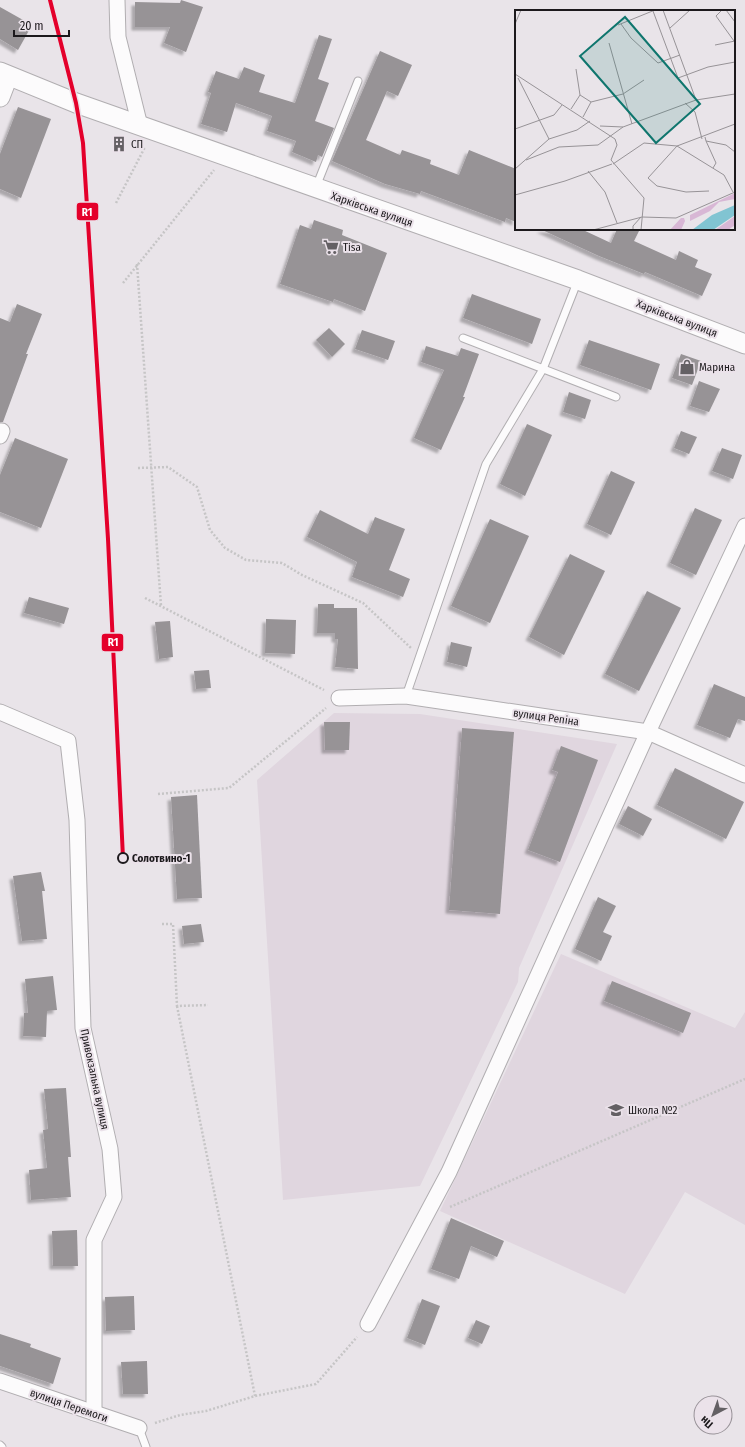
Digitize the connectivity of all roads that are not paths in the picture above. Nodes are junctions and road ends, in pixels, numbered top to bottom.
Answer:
1 (117, 0) edge
2 (4, 74) edge
3 (358, 81) dead end
4 (0, 96) edge
5 (140, 126) junction
6 (316, 189) junction
7 (578, 280) junction
8 (463, 338) dead end
9 (745, 344) edge
10 (543, 369) junction
11 (616, 397) dead end
12 (0, 431) edge
13 (0, 436) edge
14 (745, 526) edge
15 (406, 696) junction
16 (339, 698) road end
17 (0, 712) edge
18 (648, 732) junction
19 (745, 776) edge
20 (368, 1324) road end
21 (0, 1381) edge
22 (94, 1413) junction
23 (139, 1428) joint
24 (0, 1445) edge
25 (2, 1447) edge
26 (146, 1447) edge

1 - 5 street
2 - 4 street
2 - 5 street, Харківська вулиця
3 - 6 lane
5 - 6 street, Харківська вулиця
6 - 7 street, Харківська вулиця
7 - 9 street, Харківська вулиця
7 - 10 lane
8 - 10 lane
10 - 11 lane
10 - 15 lane
12 - 13 street
14 - 18 street
15 - 16 street, вулиця Репіна
15 - 18 street, вулиця Репіна
17 - 22 street, Привокзальна вулиця
18 - 19 street, вулиця Репіна
18 - 20 street
21 - 22 street, вулиця Перемоги
22 - 23 street, вулиця Перемоги
23 - 26 lane
24 - 25 lane

